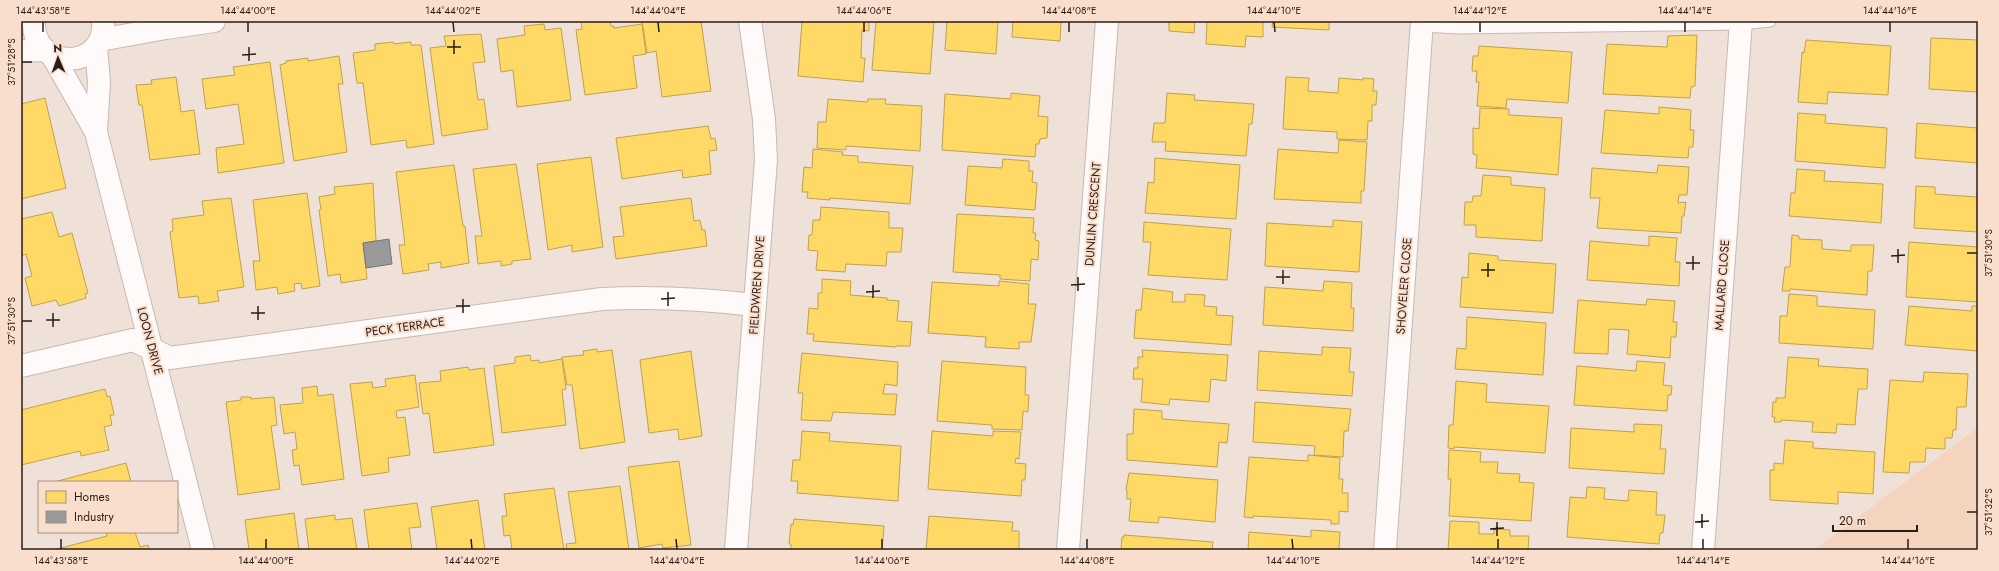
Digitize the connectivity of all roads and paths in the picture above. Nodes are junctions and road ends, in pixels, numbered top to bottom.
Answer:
1 (34, 21) edge
2 (214, 21) edge
3 (750, 21) edge
4 (1107, 21) edge
5 (1770, 21) edge
6 (1741, 22) edge
7 (1422, 23) edge
8 (100, 36) edge
9 (21, 51) edge
10 (49, 53) junction
11 (96, 132) junction
12 (755, 305) junction
13 (152, 351) junction
14 (21, 366) edge
15 (203, 550) edge
16 (736, 550) edge
17 (1068, 550) edge
18 (1385, 550) edge
19 (1703, 550) edge

1 - 10 street, LOON DRIVE
2 - 8 street
3 - 12 street, FIELDWREN DRIVE
4 - 17 street, DUNLIN CRESCENT
5 - 6 lane
6 - 7 lane
6 - 19 street, MALLARD CLOSE
7 - 18 street, SHOVELER CLOSE
8 - 10 street
8 - 11 street, LOON DRIVE
9 - 10 street
10 - 11 street, LOON DRIVE
11 - 13 street, LOON DRIVE
12 - 13 street, PECK TERRACE
12 - 16 street, FIELDWREN DRIVE
13 - 14 street, PECK TERRACE
13 - 15 street, LOON DRIVE

